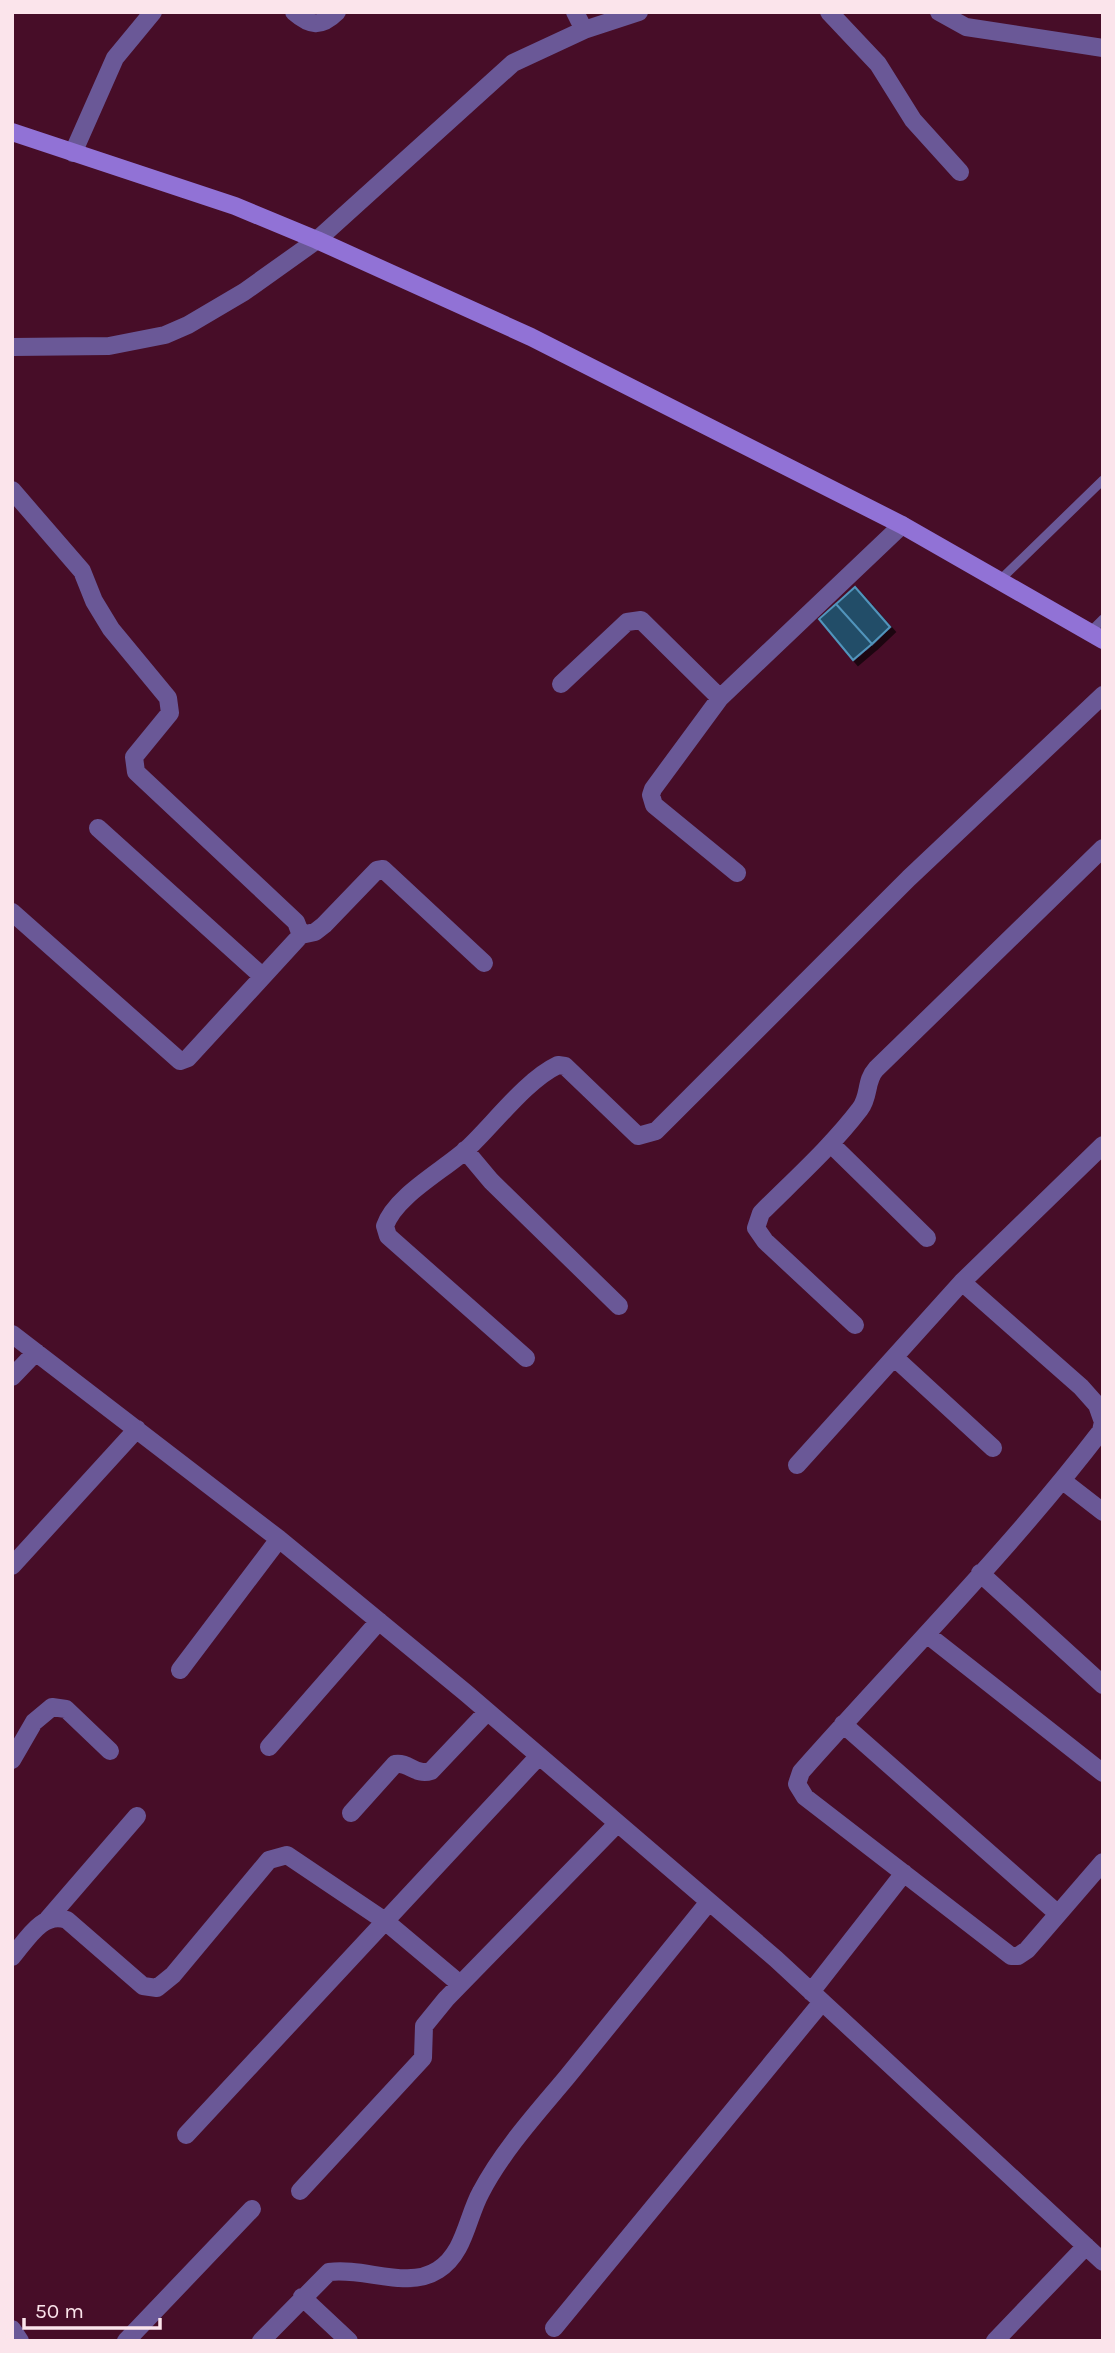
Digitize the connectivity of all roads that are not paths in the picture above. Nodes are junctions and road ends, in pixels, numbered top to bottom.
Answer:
1 (153, 12) edge
2 (293, 12) edge
3 (337, 12) edge
4 (575, 12) edge
5 (639, 12) edge
6 (829, 12) edge
7 (939, 12) edge
8 (584, 30) junction
9 (1103, 48) edge
10 (12, 131) edge
11 (73, 153) junction
12 (960, 172) dead end
13 (317, 240) junction
14 (12, 347) edge
15 (1103, 480) edge
16 (12, 490) edge
17 (902, 525) junction
18 (999, 580) junction
19 (1098, 630) edge
20 (561, 684) dead end
21 (1103, 695) edge
22 (720, 698) junction
23 (98, 828) dead end
24 (1103, 848) edge
25 (737, 873) dead end
26 (12, 912) edge
27 (301, 935) junction
28 (484, 963) dead end
29 (262, 976) junction
30 (831, 1144) junction
31 (1103, 1145) edge
32 (465, 1150) junction
33 (927, 1238) dead end
34 (961, 1282) junction
35 (619, 1306) dead end
36 (855, 1325) dead end
37 (12, 1334) edge
38 (36, 1352) junction
39 (526, 1358) dead end
40 (895, 1358) junction
41 (12, 1377) edge
42 (1103, 1422) edge
43 (137, 1429) junction
44 (993, 1448) dead end
45 (797, 1465) dead end
46 (1063, 1481) junction
47 (1103, 1512) edge
48 (279, 1539) junction
49 (12, 1566) edge
50 (980, 1573) junction
51 (379, 1621) junction
52 (929, 1636) junction
53 (180, 1670) dead end
54 (1103, 1685) edge
55 (487, 1712) junction
56 (843, 1724) junction
57 (269, 1747) dead end
58 (110, 1751) dead end
59 (538, 1757) junction
60 (12, 1760) edge
61 (1103, 1773) edge
62 (351, 1813) dead end
63 (137, 1816) dead end
64 (616, 1825) junction
65 (1103, 1862) edge
66 (904, 1873) junction
67 (708, 1903) junction
68 (1057, 1913) junction
69 (48, 1919) junction
70 (385, 1921) junction
71 (12, 1957) edge
72 (460, 1984) junction
73 (817, 1997) junction
74 (186, 2135) dead end
75 (300, 2190) dead end
76 (252, 2209) dead end
77 (1086, 2246) junction
78 (1103, 2262) edge
79 (302, 2297) junction
80 (554, 2328) dead end
81 (12, 2329) edge
82 (20, 2341) edge
83 (125, 2341) edge
84 (261, 2341) edge
85 (349, 2341) edge
86 (995, 2341) edge

1 - 11 street
2 - 3 street
4 - 8 street
5 - 8 street
6 - 12 street
7 - 9 street
8 - 13 street
10 - 11 main road
11 - 13 main road
13 - 14 street
13 - 17 main road
15 - 18 lane
16 - 27 street
17 - 18 main road
17 - 22 street
18 - 19 main road
20 - 22 street
21 - 32 street
22 - 25 street
23 - 29 street
24 - 30 street
26 - 29 street
27 - 28 street
27 - 29 street
30 - 33 street
30 - 36 street
31 - 34 street
32 - 35 street
32 - 39 street
34 - 40 street
34 - 42 street
37 - 38 street
38 - 41 street
38 - 43 street
40 - 44 street
40 - 45 street
42 - 46 street
43 - 48 street
43 - 49 street
46 - 47 street
46 - 50 street
48 - 51 street
48 - 53 street
50 - 52 street
50 - 54 street
51 - 55 street
51 - 57 street
52 - 56 street
52 - 61 street
55 - 59 street
55 - 62 street
56 - 66 street
56 - 68 street
58 - 60 street
59 - 64 street
59 - 70 street
63 - 69 street
64 - 67 street
64 - 72 street
65 - 68 street
66 - 68 street
66 - 73 street
67 - 73 street
67 - 79 street
69 - 70 street
69 - 71 street
70 - 72 street
70 - 74 street
72 - 75 street
73 - 77 street
73 - 80 street
76 - 83 street
77 - 78 street
77 - 86 street
79 - 84 street
79 - 85 street
81 - 82 street

